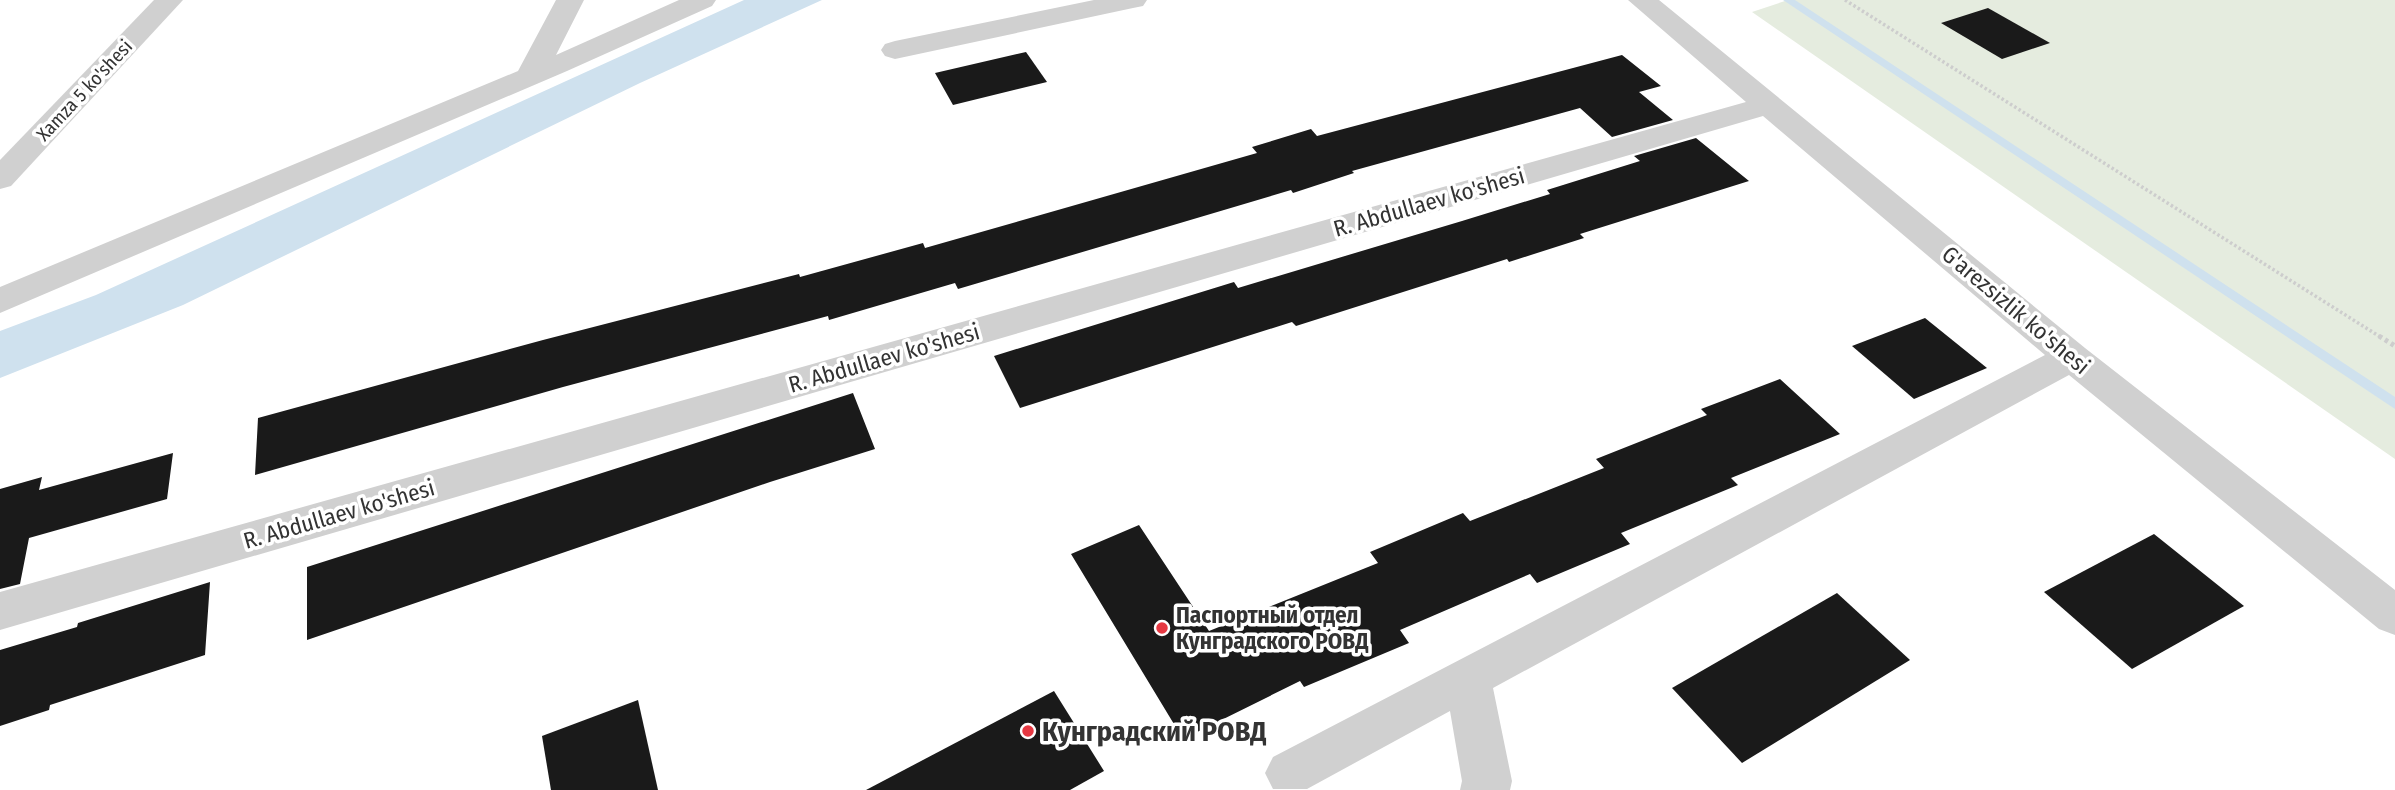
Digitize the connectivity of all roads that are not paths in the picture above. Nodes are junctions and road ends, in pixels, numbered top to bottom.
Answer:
1 (169, 0) edge
2 (570, 0) edge
3 (702, 0) edge
4 (1133, 0) edge
5 (1642, 0) edge
6 (895, 50) dead end
7 (530, 76) junction
8 (1768, 105) junction
9 (0, 179) edge
10 (0, 301) edge
11 (2072, 357) junction
12 (0, 611) edge
13 (2395, 616) edge
14 (1468, 678) junction
15 (1290, 773) dead end
16 (1485, 790) edge

1 - 9 street, Xamza 5 ko'shesi
2 - 7 street
3 - 7 street
4 - 6 street
5 - 8 street, G'arezsizlik ko'shesi
7 - 10 street
8 - 11 street, G'arezsizlik ko'shesi
8 - 12 street, R. Abdullaev ko'shesi
11 - 13 street, G'arezsizlik ko'shesi
11 - 14 street
14 - 15 street
14 - 16 street

